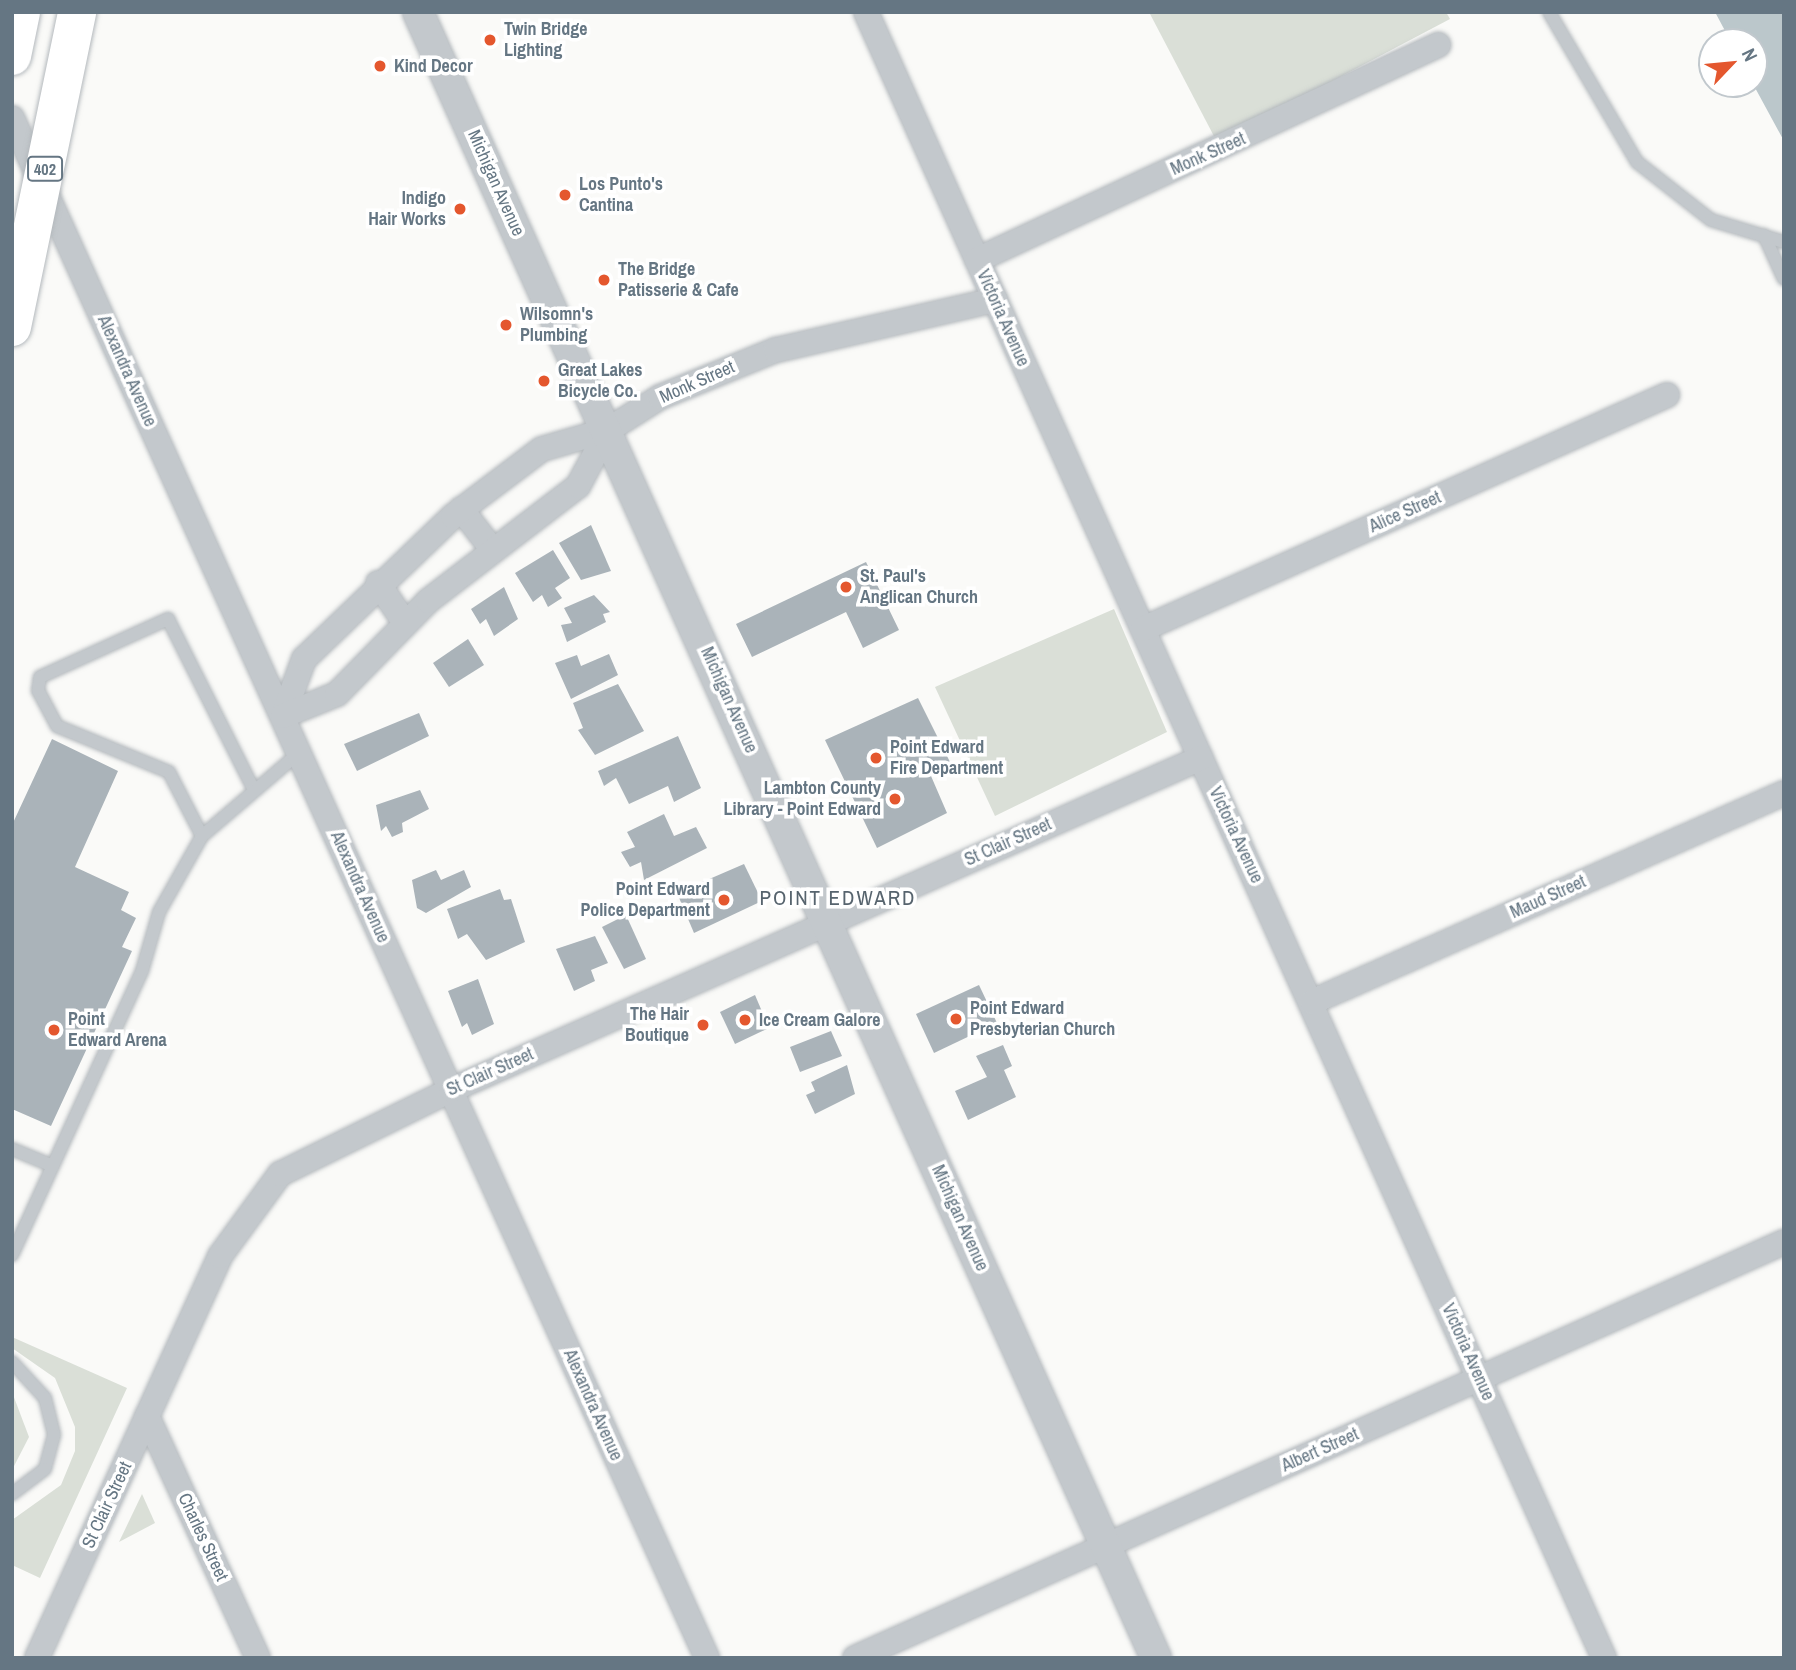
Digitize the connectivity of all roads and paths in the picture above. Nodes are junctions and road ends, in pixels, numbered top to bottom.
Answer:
1 (21, 12) edge
2 (77, 12) edge
3 (418, 12) edge
4 (866, 12) edge
5 (1549, 12) edge
6 (1438, 45) dead end
7 (12, 56) edge
8 (12, 118) edge
9 (1764, 235) junction
10 (1784, 242) edge
11 (977, 260) junction
12 (1784, 279) edge
13 (995, 300) junction
14 (12, 327) edge
15 (1667, 395) dead end
16 (608, 430) junction
17 (461, 509) junction
18 (492, 549) junction
19 (379, 583) junction
20 (405, 623) junction
21 (1143, 629) junction
22 (283, 716) junction
23 (300, 752) junction
24 (1201, 758) junction
25 (253, 788) junction
26 (1784, 793) edge
27 (202, 836) junction
28 (827, 920) junction
29 (1312, 1002) junction
30 (451, 1090) junction
31 (12, 1149) edge
32 (53, 1166) junction
33 (1784, 1241) edge
34 (12, 1255) edge
35 (12, 1362) edge
36 (1480, 1379) junction
37 (147, 1416) junction
38 (12, 1494) edge
39 (1107, 1546) junction
40 (37, 1658) edge
41 (258, 1658) edge
42 (707, 1658) edge
43 (855, 1658) edge
44 (1156, 1658) edge
45 (1604, 1658) edge

1 - 7 highway
2 - 14 highway, 402, bridge
3 - 16 street, Michigan Avenue
4 - 11 street, Victoria Avenue
5 - 9 lane
6 - 11 street, Monk Street
8 - 22 street, Alexandra Avenue
9 - 10 lane
9 - 12 lane
11 - 13 street, Victoria Avenue
13 - 16 street, Monk Street
13 - 21 street, Victoria Avenue
15 - 21 street, Alice Street
16 - 17 street, Monk Street
16 - 18 street, Monk Street
16 - 28 street, Michigan Avenue
17 - 18 street
17 - 19 street, Monk Street
18 - 20 street, Monk Street
19 - 20 street
19 - 22 street, Monk Street
20 - 22 street, Monk Street
21 - 24 street, Victoria Avenue
22 - 23 street, Alexandra Avenue
23 - 25 lane
23 - 30 street, Alexandra Avenue
24 - 28 street, St Clair Street
24 - 29 street, Victoria Avenue
25 - 27 lane
25 - 27 lane
26 - 29 street, Maud Street
27 - 32 lane
28 - 30 street, St Clair Street
28 - 39 street, Michigan Avenue
29 - 36 street, Victoria Avenue
30 - 37 street, St Clair Street
30 - 42 street, Alexandra Avenue
31 - 32 lane
32 - 34 lane
33 - 36 street, Albert Street
35 - 38 lane
36 - 39 street, Albert Street
36 - 45 street, Victoria Avenue
37 - 40 street, St Clair Street
37 - 41 street, Charles Street
39 - 43 street, Albert Street
39 - 44 street, Michigan Avenue

